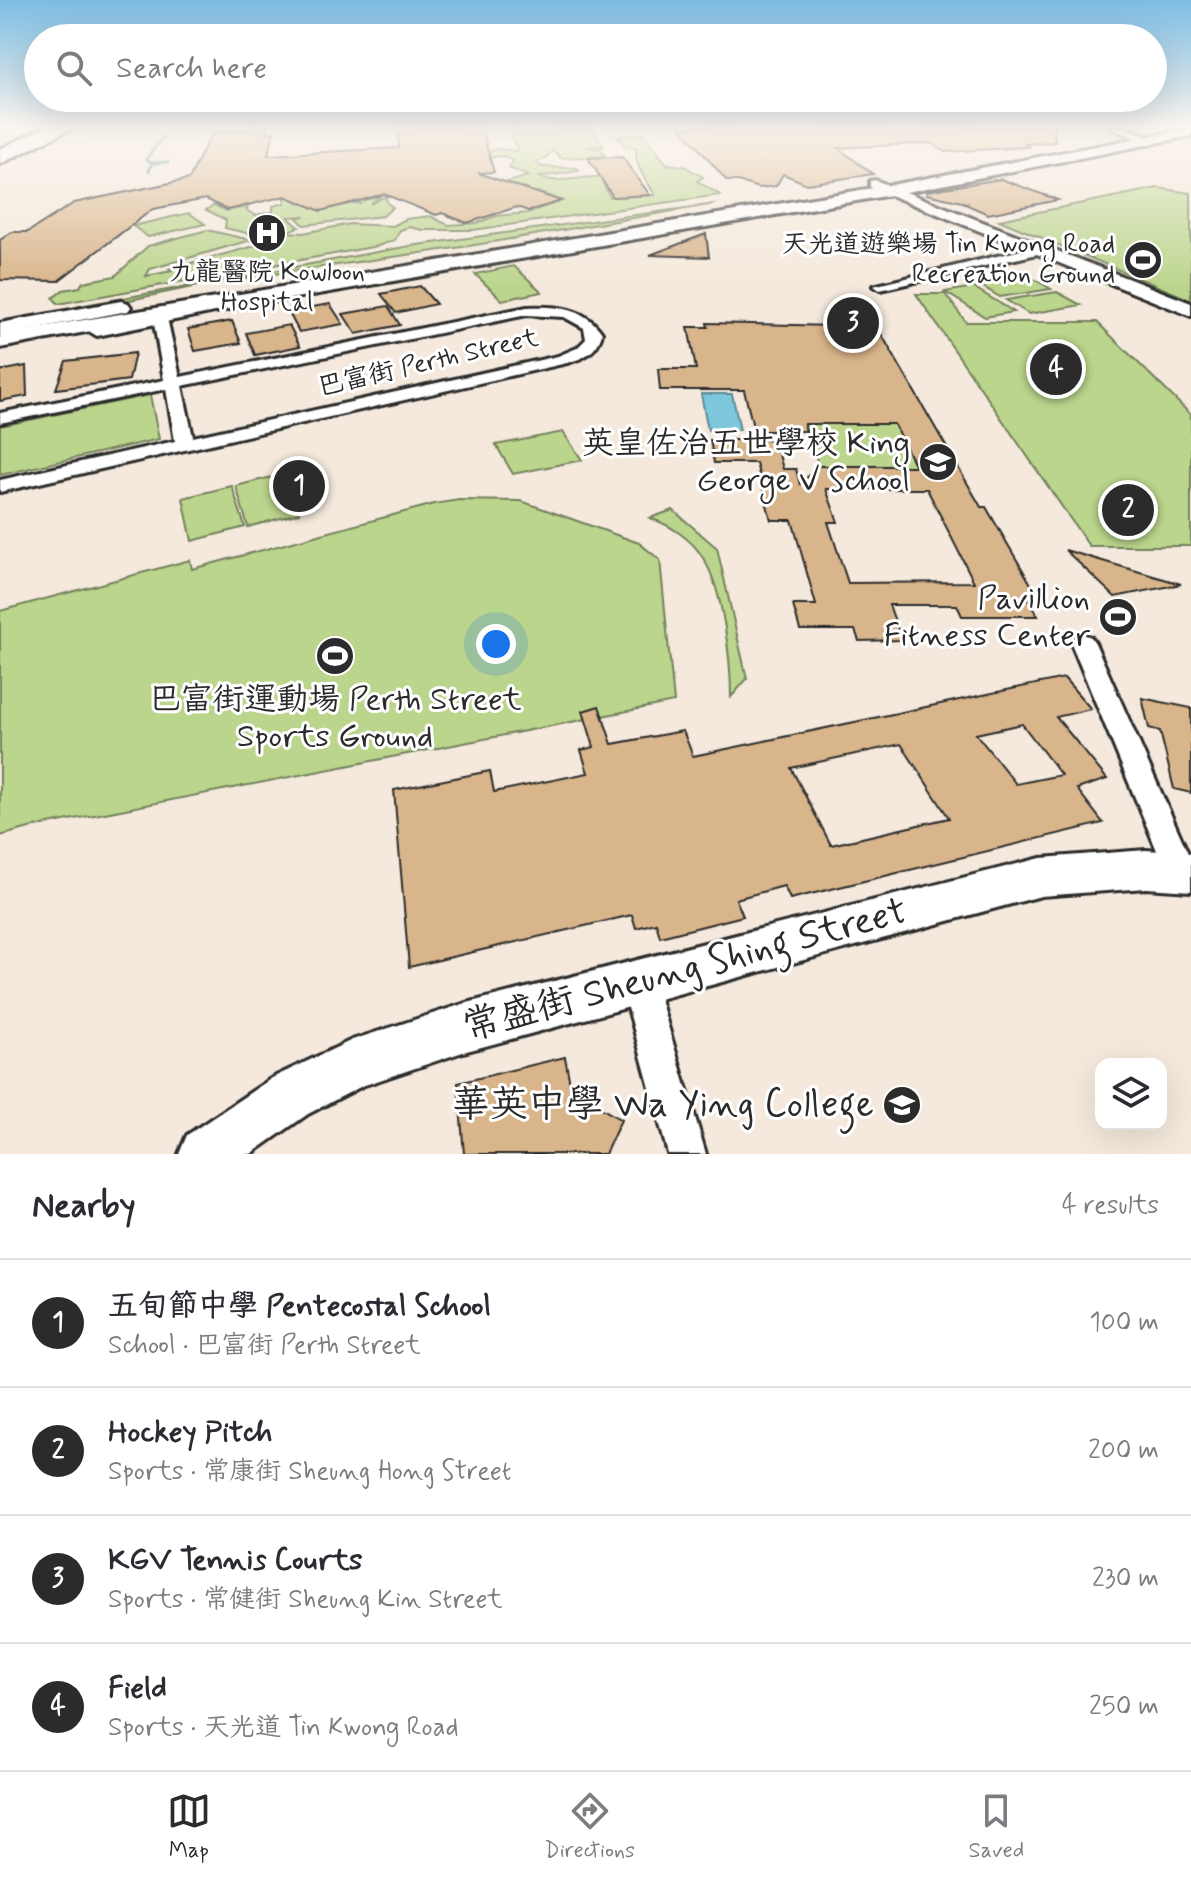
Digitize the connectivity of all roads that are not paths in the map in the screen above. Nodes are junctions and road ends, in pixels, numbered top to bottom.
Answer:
1 (917, 181) edge
2 (883, 187) junction
3 (1042, 249) junction
4 (880, 286) dead end
5 (233, 296) junction
6 (1191, 310) edge
7 (160, 318) junction
8 (0, 329) edge
9 (0, 338) edge
10 (0, 347) edge
11 (172, 382) junction
12 (0, 418) edge
13 (185, 444) junction
14 (0, 486) edge
15 (1083, 643) dead end
16 (1186, 871) edge
17 (638, 982) junction
18 (206, 1154) edge
19 (687, 1154) edge

1 - 2 main road
2 - 3 street
2 - 5 main road
3 - 4 street
3 - 6 street
5 - 7 street
5 - 8 street
5 - 9 main road
7 - 10 street
7 - 11 street
11 - 12 street
11 - 13 street
11 - 13 street, 巴富街 Perth Street
13 - 14 street, 巴富街 Perth Street
15 - 16 street
16 - 17 street, 常盛街 Sheung Shing Street
17 - 18 street, 常盛街 Sheung Shing Street
17 - 19 street

